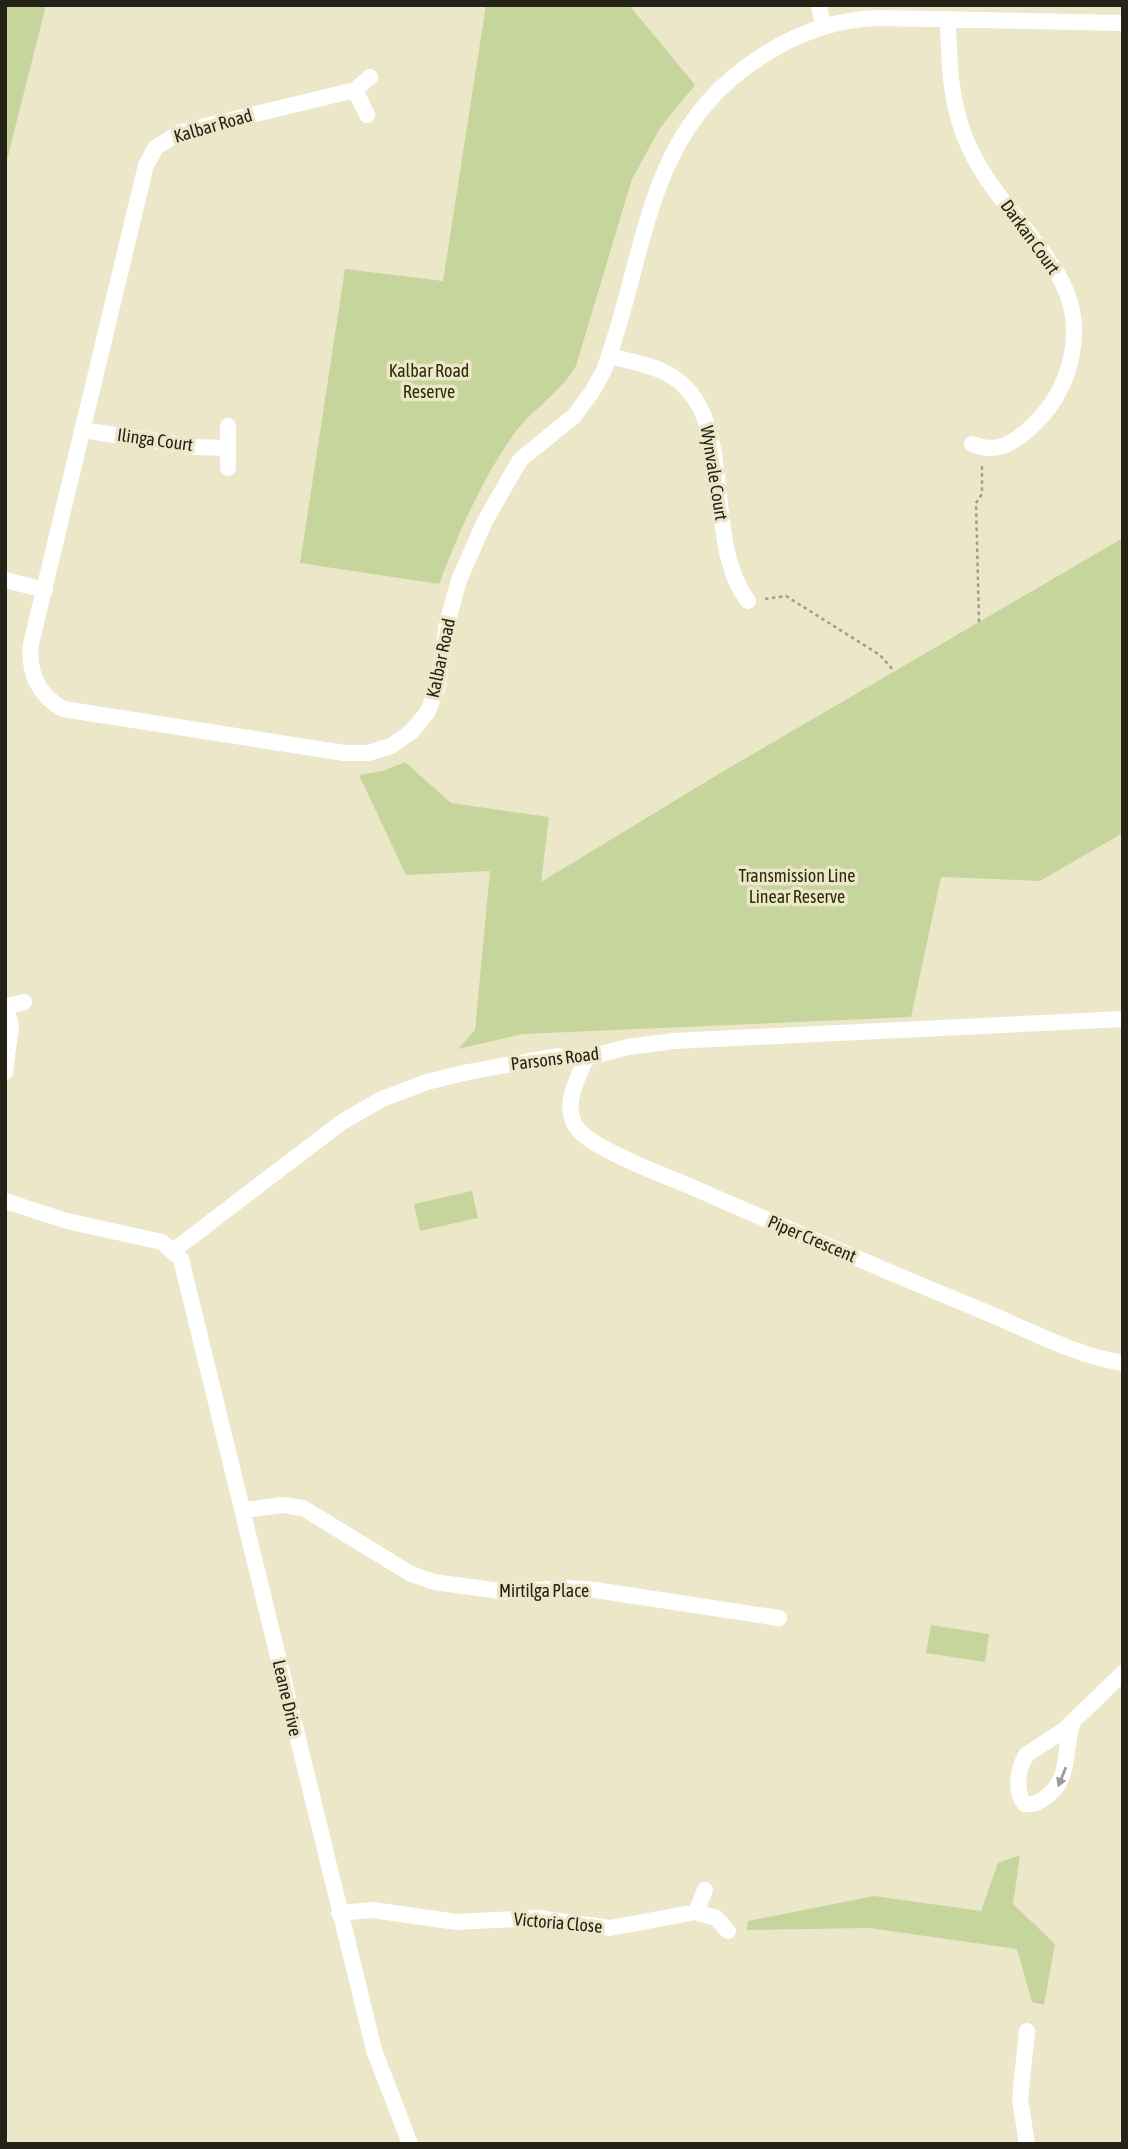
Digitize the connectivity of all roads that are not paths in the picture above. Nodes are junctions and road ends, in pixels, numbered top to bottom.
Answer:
1 (819, 5) edge
2 (847, 13) edge
3 (948, 19) junction
4 (1123, 23) edge
5 (823, 26) junction
6 (370, 77) dead end
7 (355, 90) junction
8 (367, 115) dead end
9 (609, 356) junction
10 (228, 426) dead end
11 (82, 430) junction
12 (972, 443) road end
13 (228, 448) junction
14 (228, 468) dead end
15 (5, 580) edge
16 (45, 590) junction
17 (748, 601) road end
18 (24, 1002) dead end
19 (5, 1007) edge
20 (1123, 1019) edge
21 (586, 1058) junction
22 (5, 1072) edge
23 (5, 1201) edge
24 (174, 1250) junction
25 (1123, 1363) edge
26 (244, 1510) junction
27 (779, 1618) dead end
28 (1123, 1674) edge
29 (1074, 1720) junction
30 (705, 1890) dead end
31 (696, 1912) junction
32 (340, 1913) junction
33 (727, 1931) dead end
34 (1027, 2031) dead end
35 (410, 2144) edge
36 (1027, 2144) edge

1 - 5 street
2 - 3 street, Kalbar Road
2 - 5 street, Kalbar Road
3 - 4 street, Kalbar Road
3 - 12 street, Darkan Court
5 - 9 street, Kalbar Road
6 - 7 street
7 - 8 street
7 - 11 street, Kalbar Road
9 - 16 street, Kalbar Road
9 - 17 street, Wynvale Court
10 - 13 street
11 - 13 street, Ilinga Court
11 - 16 street, Kalbar Road
13 - 14 street
15 - 16 street
18 - 19 street
19 - 22 street
20 - 21 street, Parsons Road
21 - 24 street, Parsons Road
21 - 25 street, Piper Crescent
23 - 24 street
24 - 26 street, Leane Drive
26 - 27 street, Mirtilga Place
26 - 32 street, Leane Drive
28 - 29 street
29 -> 29 street
30 - 31 street
31 - 32 street, Victoria Close
31 - 33 street
32 - 35 street, Leane Drive
34 - 36 street

